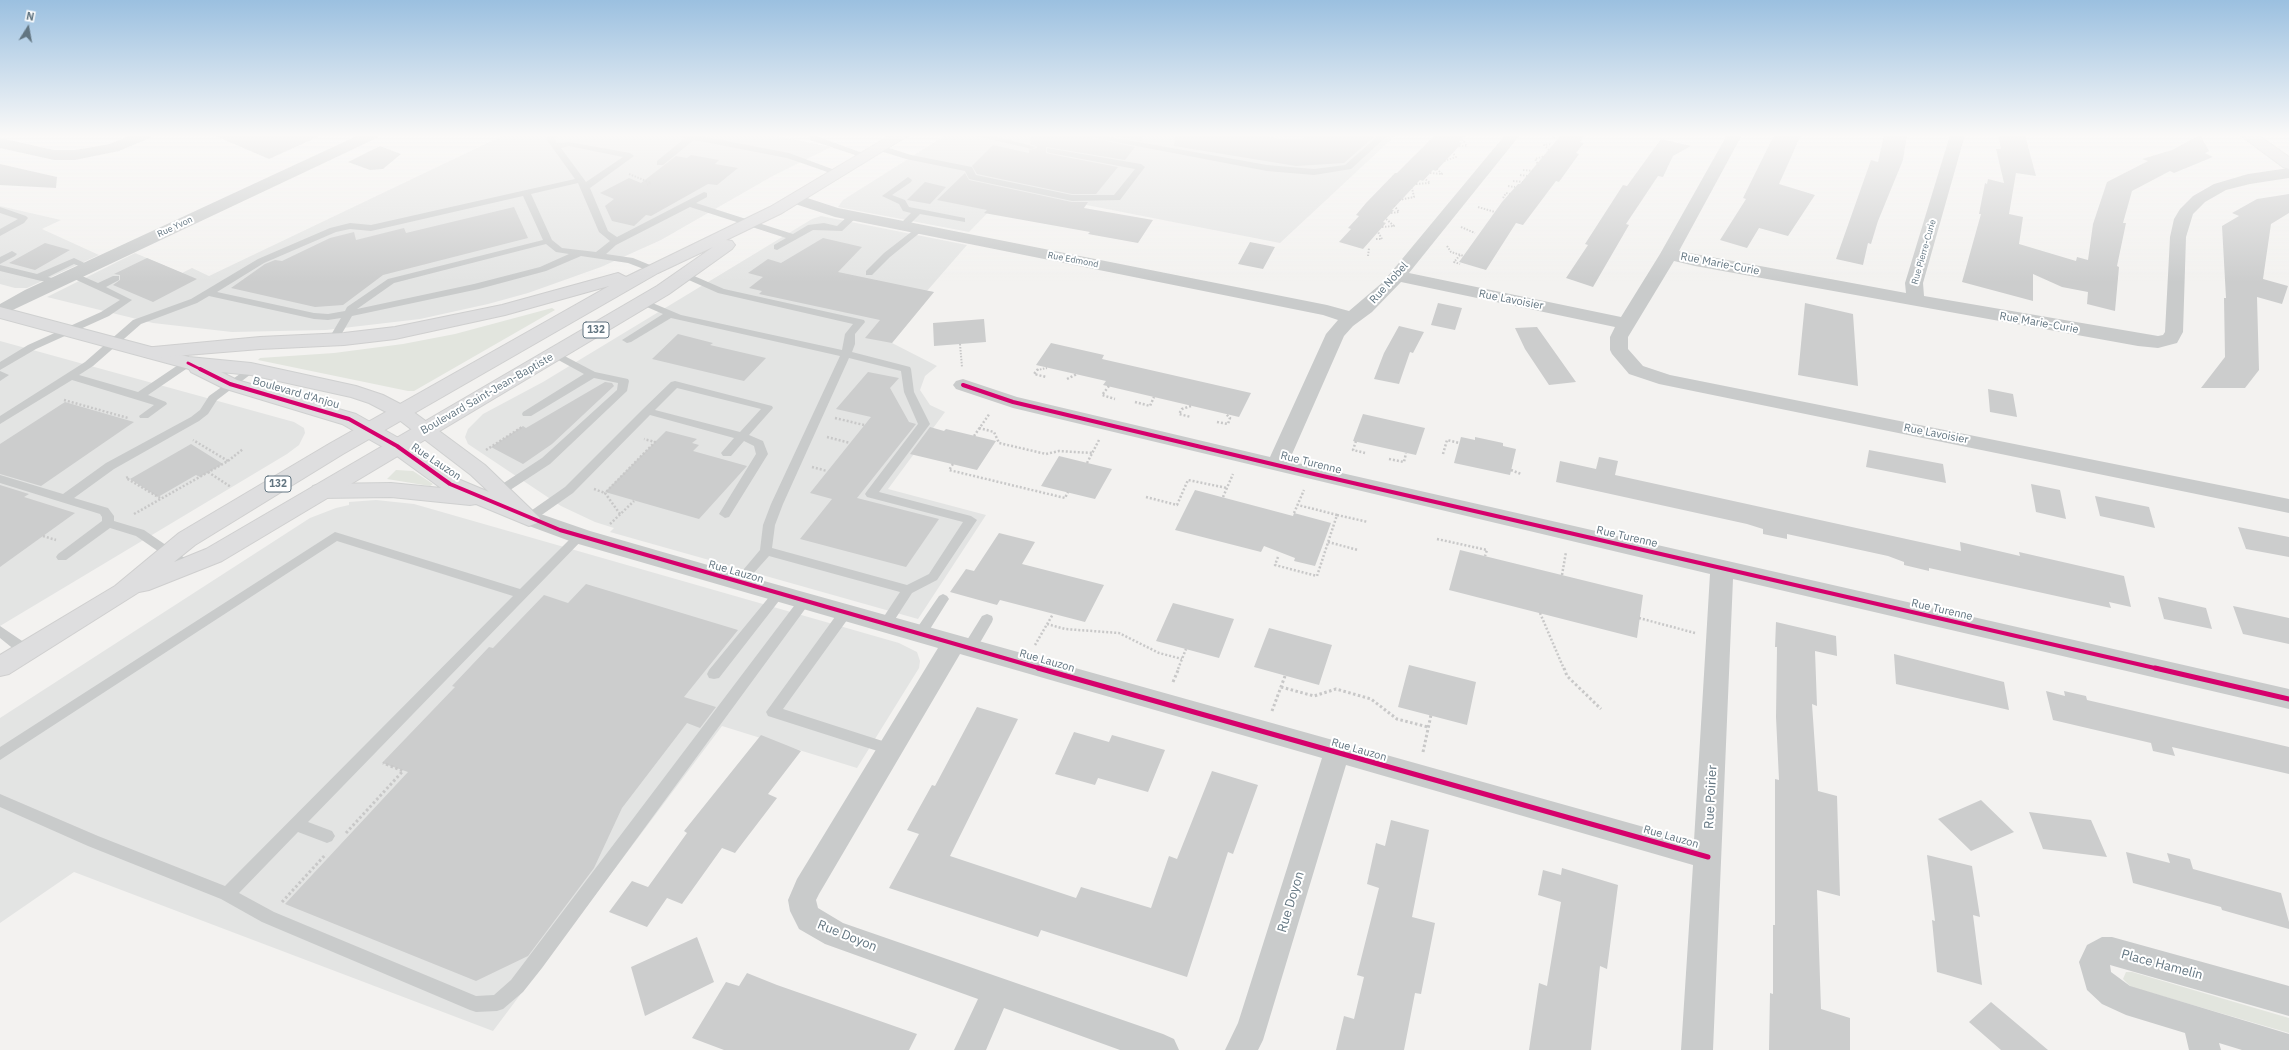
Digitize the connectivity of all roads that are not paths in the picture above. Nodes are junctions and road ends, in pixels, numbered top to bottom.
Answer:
1 (268, 184) edge
2 (583, 184) joint
3 (820, 184) edge
4 (902, 184) edge
5 (1005, 184) edge
6 (1128, 184) edge
7 (1473, 184) edge
8 (1708, 184) edge
9 (1944, 184) edge
10 (2230, 184) edge
11 (526, 193) junction
12 (704, 195) dead end
13 (795, 199) junction
14 (688, 204) junction
15 (0, 210) edge
16 (918, 211) junction
17 (853, 216) junction
18 (962, 220) dead end
19 (750, 225) junction
20 (911, 227) junction
21 (0, 232) edge
22 (794, 237) junction
23 (548, 241) junction
24 (617, 241) junction
25 (777, 247) dead end
26 (580, 253) junction
27 (12, 254) dead end
28 (1669, 254) junction
29 (597, 256) junction
30 (0, 261) edge
31 (88, 267) junction
32 (0, 268) edge
33 (652, 269) junction
34 (869, 273) dead end
35 (685, 275) junction
36 (1396, 276) junction
37 (39, 277) junction
38 (65, 278) junction
39 (116, 278) dead end
40 (98, 286) junction
41 (208, 293) junction
42 (137, 295) dead end
43 (127, 300) junction
44 (1915, 300) junction
45 (643, 302) junction
46 (0, 311) edge
47 (669, 314) junction
48 (346, 315) junction
49 (1351, 318) junction
50 (1626, 324) junction
51 (69, 330) junction
52 (333, 340) junction
53 (627, 340) dead end
54 (113, 342) junction
55 (150, 352) junction
56 (555, 354) junction
57 (846, 354) junction
58 (188, 363) junction
59 (0, 367) edge
60 (251, 369) junction
61 (0, 374) edge
62 (592, 374) junction
63 (70, 376) junction
64 (0, 378) edge
65 (230, 384) junction
66 (963, 385) road end
67 (140, 396) junction
68 (647, 411) junction
69 (401, 412) junction
70 (526, 414) dead end
71 (139, 418) road end
72 (0, 421) edge
73 (371, 430) junction
74 (425, 430) junction
75 (742, 436) junction
76 (397, 446) junction
77 (727, 453) dead end
78 (1277, 464) junction
79 (0, 479) edge
80 (321, 491) junction
81 (492, 495) junction
82 (64, 499) junction
83 (2289, 506) edge
84 (725, 514) dead end
85 (529, 518) junction
86 (108, 523) junction
87 (580, 536) junction
88 (766, 551) junction
89 (169, 553) junction
90 (62, 557) dead end
91 (188, 566) junction
92 (1722, 568) junction
93 (739, 582) junction
94 (908, 590) junction
95 (123, 592) junction
96 (522, 594) junction
97 (778, 594) junction
98 (943, 599) dead end
99 (805, 601) junction
100 (845, 613) junction
101 (987, 619) dead end
102 (885, 624) junction
103 (0, 631) edge
104 (920, 634) junction
105 (961, 646) junction
106 (26, 652) junction
107 (0, 667) edge
108 (714, 674) dead end
109 (2289, 699) edge
110 (890, 749) junction
111 (1337, 753) junction
112 (0, 754) edge
113 (0, 800) edge
114 (296, 824) junction
115 (327, 836) dead end
116 (1708, 857) junction
117 (227, 894) junction
118 (997, 990) junction
119 (2289, 1000) edge
120 (2201, 1036) edge
121 (2289, 1049) edge
122 (970, 1050) edge
123 (1163, 1050) edge
124 (1241, 1050) edge
125 (1697, 1050) edge

1 - 31 street, Rue Yvon
2 - 11 lane
2 - 24 lane
3 - 13 main road, Boulevard Saint-Jean-Baptiste / 132
4 - 16 lane
5 - 6 lane
7 - 36 street, Rue Nobel
8 - 28 street, Rue Lavoisier
9 - 44 street, Rue Pierre-Curie
10 - 44 street, Rue Marie-Curie
11 - 23 lane
11 - 41 lane
12 - 14 lane
13 - 17 street, Rue Edmond
13 - 19 main road, Boulevard Saint-Jean-Baptiste / 132
14 - 19 lane
14 - 24 lane
15 - 21 lane
16 - 18 lane
16 - 20 lane
17 - 20 street, Rue Edmond
17 - 22 lane
19 - 22 lane
19 - 33 main road, Boulevard Saint-Jean-Baptiste / 132
19 - 35 main road, Boulevard Saint-Jean-Baptiste / 132
20 - 34 lane
20 - 49 street, Rue Edmond
22 - 25 lane
23 - 26 lane
23 - 48 lane
24 - 29 lane
26 - 29 lane
26 - 48 lane
27 - 30 lane
28 - 44 street, Rue Marie-Curie
28 - 50 street, Rue Lavoisier
29 - 33 lane
31 - 37 lane
31 - 38 street, Rue Yvon
32 - 37 lane
33 - 52 main road
33 - 69 main road, Boulevard Saint-Jean-Baptiste / 132
35 - 45 main road, Boulevard Saint-Jean-Baptiste / 132
35 - 57 lane
36 - 49 street, Rue Nobel
36 - 50 street, Rue Lavoisier
37 - 38 lane
38 - 40 lane
38 - 46 street, Rue Yvon
39 - 40 lane
40 - 43 lane
41 - 48 lane
41 - 54 lane
42 - 43 lane
43 - 51 lane
45 - 47 lane
45 - 56 main road, Boulevard Saint-Jean-Baptiste / 132
46 - 51 main road, Boulevard d'Anjou
47 - 53 lane
47 - 57 lane
48 - 52 lane
49 - 78 street, Rue Nobel
50 - 83 street, Rue Lavoisier
51 - 54 main road, Boulevard d'Anjou
51 - 59 lane
52 - 55 main road
54 - 55 main road, Boulevard d'Anjou
54 - 63 lane
55 - 58 main road, Boulevard d'Anjou
56 - 62 lane
56 - 74 main road, Boulevard Saint-Jean-Baptiste / 132
57 - 88 lane
57 - 94 lane
58 - 60 main road, Boulevard d'Anjou
58 - 65 main road, Boulevard d'Anjou
58 - 67 lane
60 - 65 lane
60 - 69 main road, Boulevard d'Anjou
61 - 64 lane
62 - 70 lane
62 - 81 lane
63 - 67 lane
63 - 72 lane
65 - 73 main road, Boulevard d'Anjou
65 - 82 lane
66 - 78 street, Rue Turenne
67 - 71 lane
68 - 75 lane
68 - 75 lane
68 - 85 lane
69 - 73 main road, Boulevard Saint-Jean-Baptiste / 132
69 - 74 main road, Boulevard d'Anjou
73 - 76 main road, Boulevard d'Anjou
73 - 89 main road, Boulevard Saint-Jean-Baptiste / 132
74 - 76 main road, Boulevard Saint-Jean-Baptiste / 132
74 - 81 main road, Rue Lauzon
75 - 77 lane
75 - 84 lane
76 - 80 main road, Boulevard Saint-Jean-Baptiste / 132
76 - 81 main road, Rue Lauzon
78 - 92 street, Rue Turenne
79 - 82 lane
80 - 81 main road
80 - 91 main road, Boulevard Saint-Jean-Baptiste / 132
81 - 85 main road, Rue Lauzon
82 - 86 lane
85 - 87 street, Rue Lauzon
86 - 89 lane
86 - 90 lane
87 - 93 street, Rue Lauzon
87 - 96 lane
88 - 93 lane
88 - 94 lane
89 - 91 lane
89 - 95 main road, Boulevard Saint-Jean-Baptiste / 132
91 - 95 main road, Boulevard Saint-Jean-Baptiste / 132
92 - 109 street, Rue Turenne
92 - 116 street, Rue Poirier
93 - 97 street, Rue Lauzon
94 - 102 lane
95 - 106 main road, Boulevard Saint-Jean-Baptiste / 132
96 - 112 lane
96 - 114 lane
97 - 99 street, Rue Lauzon
97 - 108 lane
98 - 104 lane
99 - 100 street, Rue Lauzon
99 - 117 lane
100 - 102 street, Rue Lauzon
100 - 110 lane
101 - 105 lane
102 - 104 street, Rue Lauzon
103 - 106 lane
104 - 105 street, Rue Lauzon
105 - 110 street, Rue Doyon
105 - 111 street, Rue Lauzon
106 - 107 main road, Boulevard Saint-Jean-Baptiste / 132
110 - 118 street, Rue Doyon
111 - 116 street, Rue Lauzon
111 - 124 street, Rue Doyon
113 - 117 lane
114 - 115 lane
114 - 117 lane
116 - 125 street, Rue Poirier
118 - 122 street
118 - 123 street, Rue Doyon
119 - 120 street, Place Hamelin
120 - 121 street, Place Hamelin

